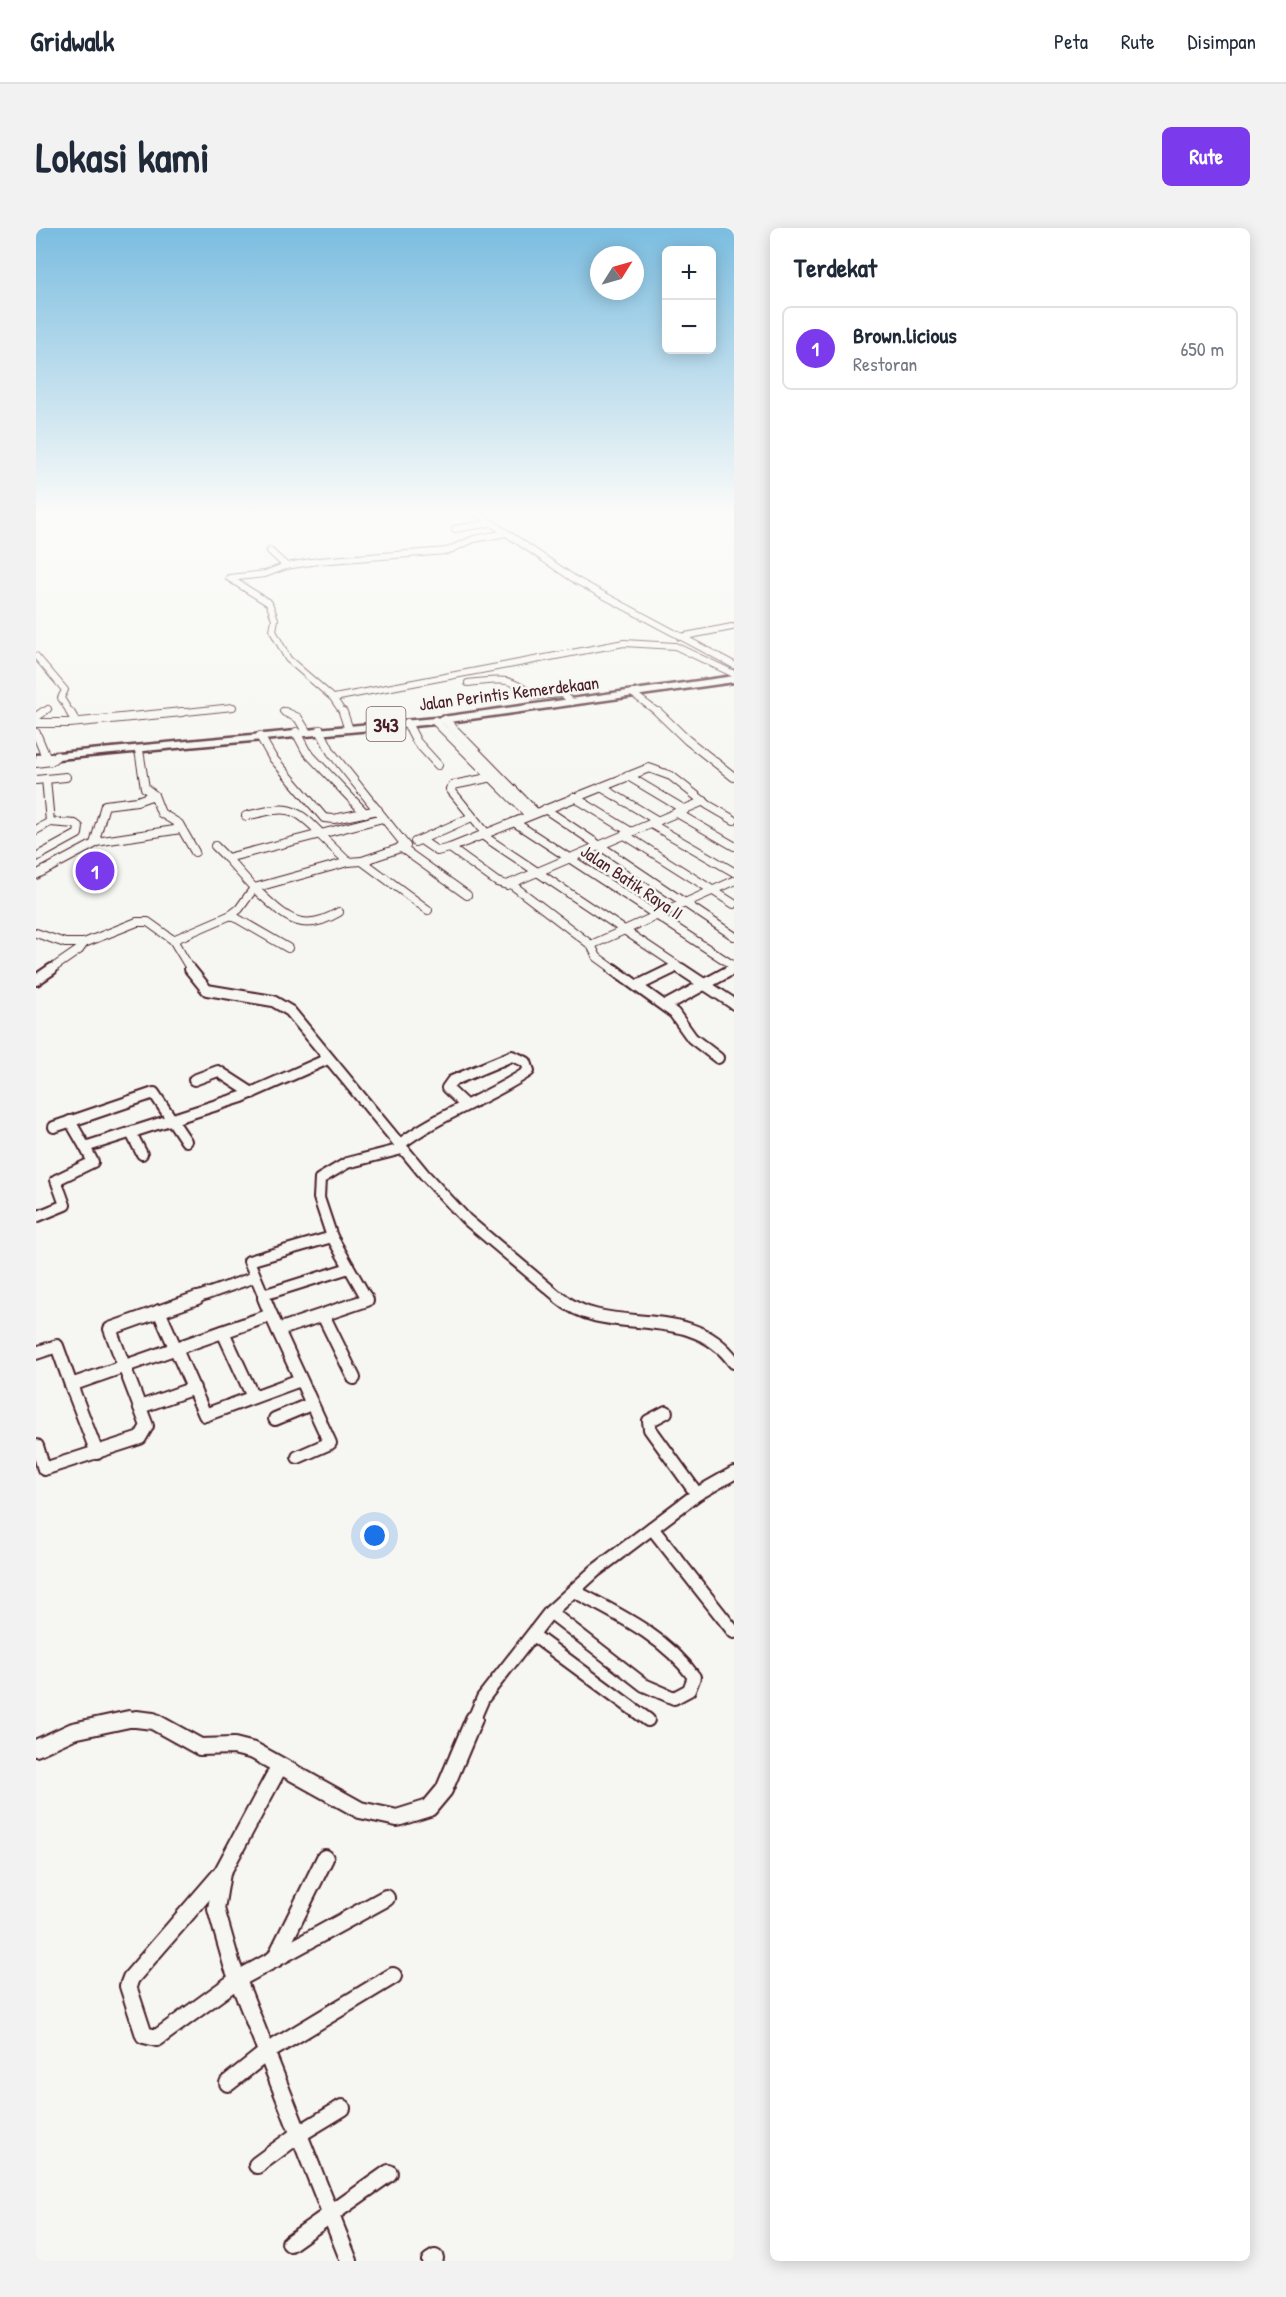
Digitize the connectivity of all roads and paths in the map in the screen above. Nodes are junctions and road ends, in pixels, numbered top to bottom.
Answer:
1 (272, 608) edge
2 (626, 608) edge
3 (732, 627) dead end
4 (680, 637) junction
5 (688, 642) junction
6 (675, 646) junction
7 (708, 652) junction
8 (36, 656) edge
9 (698, 657) junction
10 (734, 665) edge
11 (734, 674) edge
12 (734, 679) edge
13 (468, 683) dead end
14 (632, 693) junction
15 (334, 698) junction
16 (572, 702) junction
17 (233, 706) dead end
18 (48, 709) dead end
19 (283, 711) dead end
20 (36, 717) edge
21 (440, 720) junction
22 (76, 722) junction
23 (36, 723) edge
24 (408, 723) junction
25 (348, 727) junction
26 (320, 730) junction
27 (301, 732) junction
28 (36, 733) edge
29 (260, 736) junction
30 (139, 750) junction
31 (478, 754) junction
32 (468, 755) junction
33 (44, 759) edge
34 (438, 765) dead end
35 (734, 766) edge
36 (723, 768) junction
37 (500, 776) junction
38 (628, 776) junction
39 (66, 777) dead end
40 (734, 777) edge
41 (490, 778) junction
42 (46, 779) junction
43 (36, 780) edge
44 (601, 787) junction
45 (517, 794) junction
46 (154, 795) junction
47 (508, 796) junction
48 (574, 797) junction
49 (704, 801) junction
50 (545, 809) junction
51 (378, 810) junction
52 (681, 811) junction
53 (365, 813) junction
54 (532, 814) junction
55 (47, 816) junction
56 (246, 816) dead end
57 (472, 817) junction
58 (383, 818) junction
59 (734, 820) edge
60 (514, 822) junction
61 (655, 822) junction
62 (180, 829) junction
63 (36, 830) edge
64 (628, 833) junction
65 (321, 834) junction
66 (484, 834) junction
67 (421, 840) junction
68 (96, 842) junction
69 (215, 846) dead end
70 (734, 846) edge
71 (403, 847) junction
72 (600, 847) junction
73 (450, 849) junction
74 (195, 852) dead end
75 (36, 858) edge
76 (227, 858) junction
77 (570, 858) junction
78 (362, 861) junction
79 (348, 862) junction
80 (48, 868) junction
81 (538, 872) junction
82 (734, 872) edge
83 (36, 875) edge
84 (734, 881) edge
85 (511, 884) junction
86 (254, 888) junction
87 (714, 890) junction
88 (467, 895) dead end
89 (684, 903) junction
90 (734, 904) edge
91 (428, 910) dead end
92 (339, 912) dead end
93 (231, 915) junction
94 (655, 916) junction
95 (624, 930) junction
96 (36, 933) edge
97 (734, 936) edge
98 (173, 940) junction
99 (84, 943) junction
100 (591, 945) junction
101 (288, 948) dead end
102 (677, 966) junction
103 (734, 967) edge
104 (36, 980) edge
105 (705, 985) junction
106 (637, 986) junction
107 (734, 1004) edge
108 (665, 1006) junction
109 (718, 1058) dead end
110 (328, 1059) junction
111 (194, 1080) dead end
112 (252, 1093) junction
113 (465, 1105) junction
114 (172, 1120) junction
115 (70, 1122) junction
116 (54, 1127) dead end
117 (131, 1133) junction
118 (186, 1141) dead end
119 (85, 1147) junction
120 (400, 1147) junction
121 (142, 1154) dead end
122 (36, 1217) edge
123 (332, 1237) junction
124 (349, 1268) junction
125 (255, 1277) junction
126 (263, 1295) junction
127 (159, 1311) junction
128 (323, 1315) junction
129 (271, 1316) junction
130 (278, 1330) junction
131 (223, 1332) junction
132 (177, 1348) junction
133 (36, 1353) edge
134 (734, 1362) edge
135 (124, 1366) junction
136 (354, 1378) dead end
137 (300, 1380) junction
138 (71, 1385) junction
139 (194, 1388) junction
140 (253, 1397) junction
141 (312, 1404) junction
142 (140, 1407) junction
143 (666, 1412) dead end
144 (275, 1419) dead end
145 (37, 1446) edge
146 (97, 1453) junction
147 (298, 1457) dead end
148 (734, 1473) edge
149 (697, 1494) junction
150 (652, 1528) junction
151 (574, 1591) junction
152 (550, 1612) junction
153 (734, 1632) edge
154 (532, 1635) junction
155 (648, 1720) dead end
156 (36, 1748) edge
157 (279, 1767) junction
158 (325, 1858) dead end
159 (222, 1873) junction
160 (386, 1898) dead end
161 (275, 1959) junction
162 (393, 1976) dead end
163 (238, 1979) junction
164 (267, 2052) junction
165 (228, 2083) dead end
166 (342, 2108) dead end
167 (299, 2134) junction
168 (257, 2165) dead end
169 (389, 2173) dead end
170 (331, 2216) junction
171 (290, 2243) dead end
172 (349, 2261) edge

1 - 15 street
2 - 4 street
3 - 4 street
4 - 5 street
5 - 6 street
5 - 7 street
6 - 9 street
6 - 15 street
7 - 9 street
7 - 10 street
8 - 22 street
9 - 11 street
12 - 14 main road, Jalan Perintis Kemerdekaan / 343
13 - 16 street
14 - 16 main road, Jalan Perintis Kemerdekaan / 343
14 - 36 street
15 - 25 street
16 - 21 main road, Jalan Perintis Kemerdekaan / 343
17 - 22 street
18 - 20 street
19 - 27 street
21 - 24 main road, Jalan Perintis Kemerdekaan / 343
21 - 31 street
21 - 32 street
22 - 23 street
24 - 25 main road, Jalan Perintis Kemerdekaan / 343
24 - 34 street
25 - 26 main road, Jalan Perintis Kemerdekaan / 343
26 - 27 main road, Jalan Perintis Kemerdekaan / 343
26 - 51 street
27 - 29 main road, Jalan Perintis Kemerdekaan / 343
27 - 53 street
28 - 33 street
29 - 30 main road, Jalan Perintis Kemerdekaan / 343
29 - 53 street
30 - 33 main road, Jalan Perintis Kemerdekaan / 343
30 - 46 street
31 - 32 street
31 - 37 street
32 - 41 street
35 - 36 street
36 - 40 street
37 - 41 street
37 - 45 street
38 - 44 street
38 - 49 street
38 - 52 street
39 - 42 street
41 - 47 street
41 - 57 street
42 - 43 street
42 - 55 street
44 - 48 street
44 - 61 street
45 - 47 street
45 - 54 street
46 - 62 street
46 - 68 street
47 - 54 street
48 - 50 street
48 - 64 street
49 - 52 street
49 - 59 street
50 - 54 street
50 - 72 street
51 - 53 street
51 - 58 street
52 - 61 street
52 - 70 street
54 - 60 street
55 - 63 street
55 - 75 street
56 - 65 street
57 - 66 street
57 - 67 street
58 - 65 street
58 - 71 street
60 - 66 street
60 - 77 street, Jalan Batik Raya II
61 - 64 street
61 - 82 street
62 - 68 street
62 - 74 street
64 - 72 street
64 - 87 street
65 - 76 street
65 - 79 street
66 - 73 street
66 - 81 street
67 - 71 street
67 - 73 street
68 - 80 street
69 - 76 street
71 - 78 street
71 - 88 street
72 - 77 street
72 - 89 street
73 - 85 street
75 - 80 street
76 - 86 street
77 - 81 street
77 - 94 street, Jalan Batik Raya II
78 - 79 street
78 - 91 street
79 - 86 street
80 - 83 street
81 - 85 street
81 - 95 street
84 - 87 street
85 - 100 street
86 - 92 street
86 - 93 street
87 - 89 street
87 - 90 street
89 - 94 street
89 - 97 street
93 - 98 street
93 - 101 street
94 - 95 street
94 - 103 street, Jalan Batik Raya II
95 - 100 street
95 - 102 street
96 - 99 street
98 - 99 street
98 - 110 street
99 - 104 street
100 - 106 street
102 - 105 street
102 - 106 street
103 - 105 street
105 - 107 street
105 - 108 street
106 - 108 street
108 - 109 street
110 - 112 street
110 - 120 street
111 - 112 street
112 - 114 street
113 - 113 street
113 - 120 street
114 - 115 street
114 - 117 street
114 - 118 street
115 - 116 street
115 - 119 street
117 - 119 street
117 - 121 street
119 - 122 street
120 - 123 street
120 - 134 street
123 - 124 street
123 - 125 street
124 - 126 street
124 - 128 street
125 - 126 street
125 - 127 street
126 - 129 street
127 - 132 street
127 - 135 street
128 - 130 street
128 - 136 street
129 - 130 street
129 - 131 street
130 - 137 street
131 - 132 street
131 - 140 street
132 - 135 street
132 - 139 street
133 - 138 street
135 - 138 street
135 - 142 street
137 - 140 street
137 - 141 street
138 - 146 street
139 - 140 street
139 - 142 street
141 - 144 street
141 - 147 street
142 - 146 street
143 - 149 street
145 - 146 street
148 - 149 street
149 - 150 street
150 - 151 street
150 - 153 street
151 - 152 street
151 - 152 street
152 - 154 street
154 - 155 street
154 - 157 street
156 - 157 street
157 - 159 street
158 - 161 street
159 - 163 street
159 - 163 street
160 - 161 street
161 - 163 street
162 - 164 street
163 - 164 street
164 - 165 street
164 - 167 street
166 - 167 street
167 - 168 street
167 - 170 street
169 - 170 street
170 - 171 street
170 - 172 street

